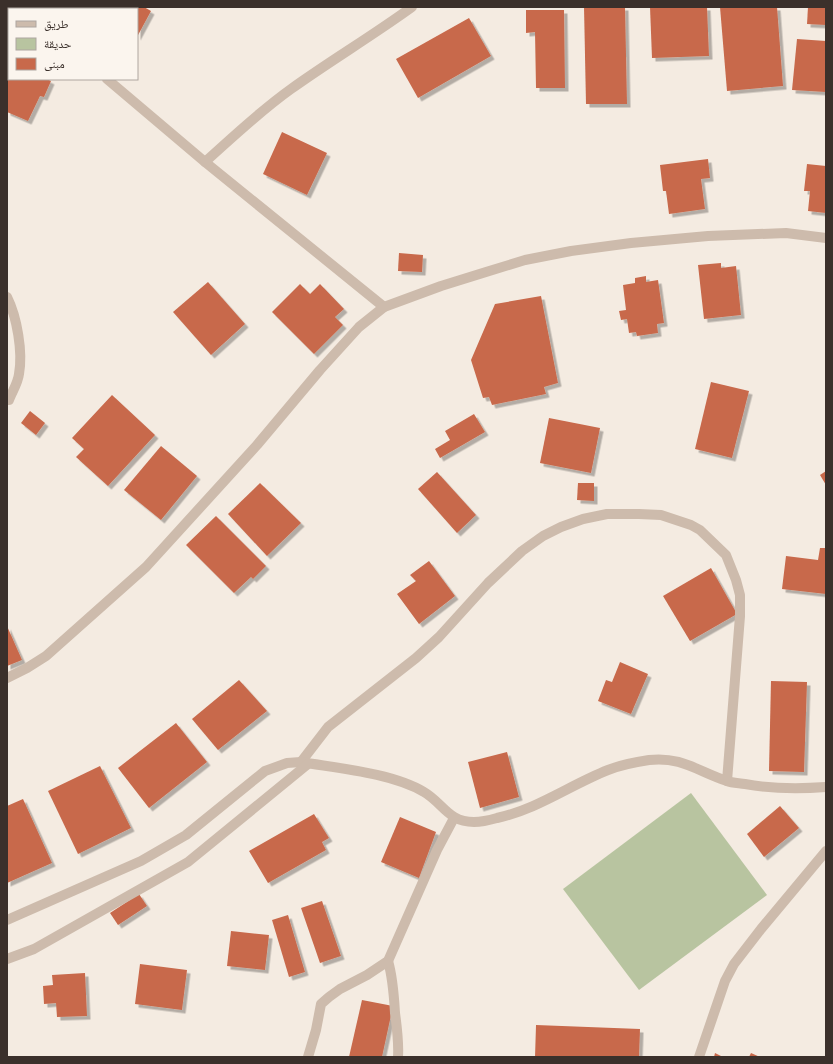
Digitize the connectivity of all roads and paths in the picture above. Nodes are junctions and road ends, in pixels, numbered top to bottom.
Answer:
1 (412, 7) edge
2 (108, 80) edge
3 (205, 162) junction
4 (826, 238) edge
5 (7, 297) edge
6 (384, 307) junction
7 (7, 400) edge
8 (7, 678) edge
9 (304, 763) junction
10 (727, 781) junction
11 (826, 787) edge
12 (454, 818) junction
13 (826, 851) edge
14 (7, 920) edge
15 (7, 959) edge
16 (388, 961) junction
17 (308, 1057) edge
18 (398, 1057) edge
19 (699, 1057) edge

1 - 3 street
2 - 3 street
3 - 6 street
4 - 6 street
5 - 7 street
6 - 8 street
9 - 10 street
9 - 12 street
9 - 14 street
9 - 15 street
10 - 11 street
10 - 12 street
12 - 16 street
13 - 19 street
16 - 17 street
16 - 18 street

